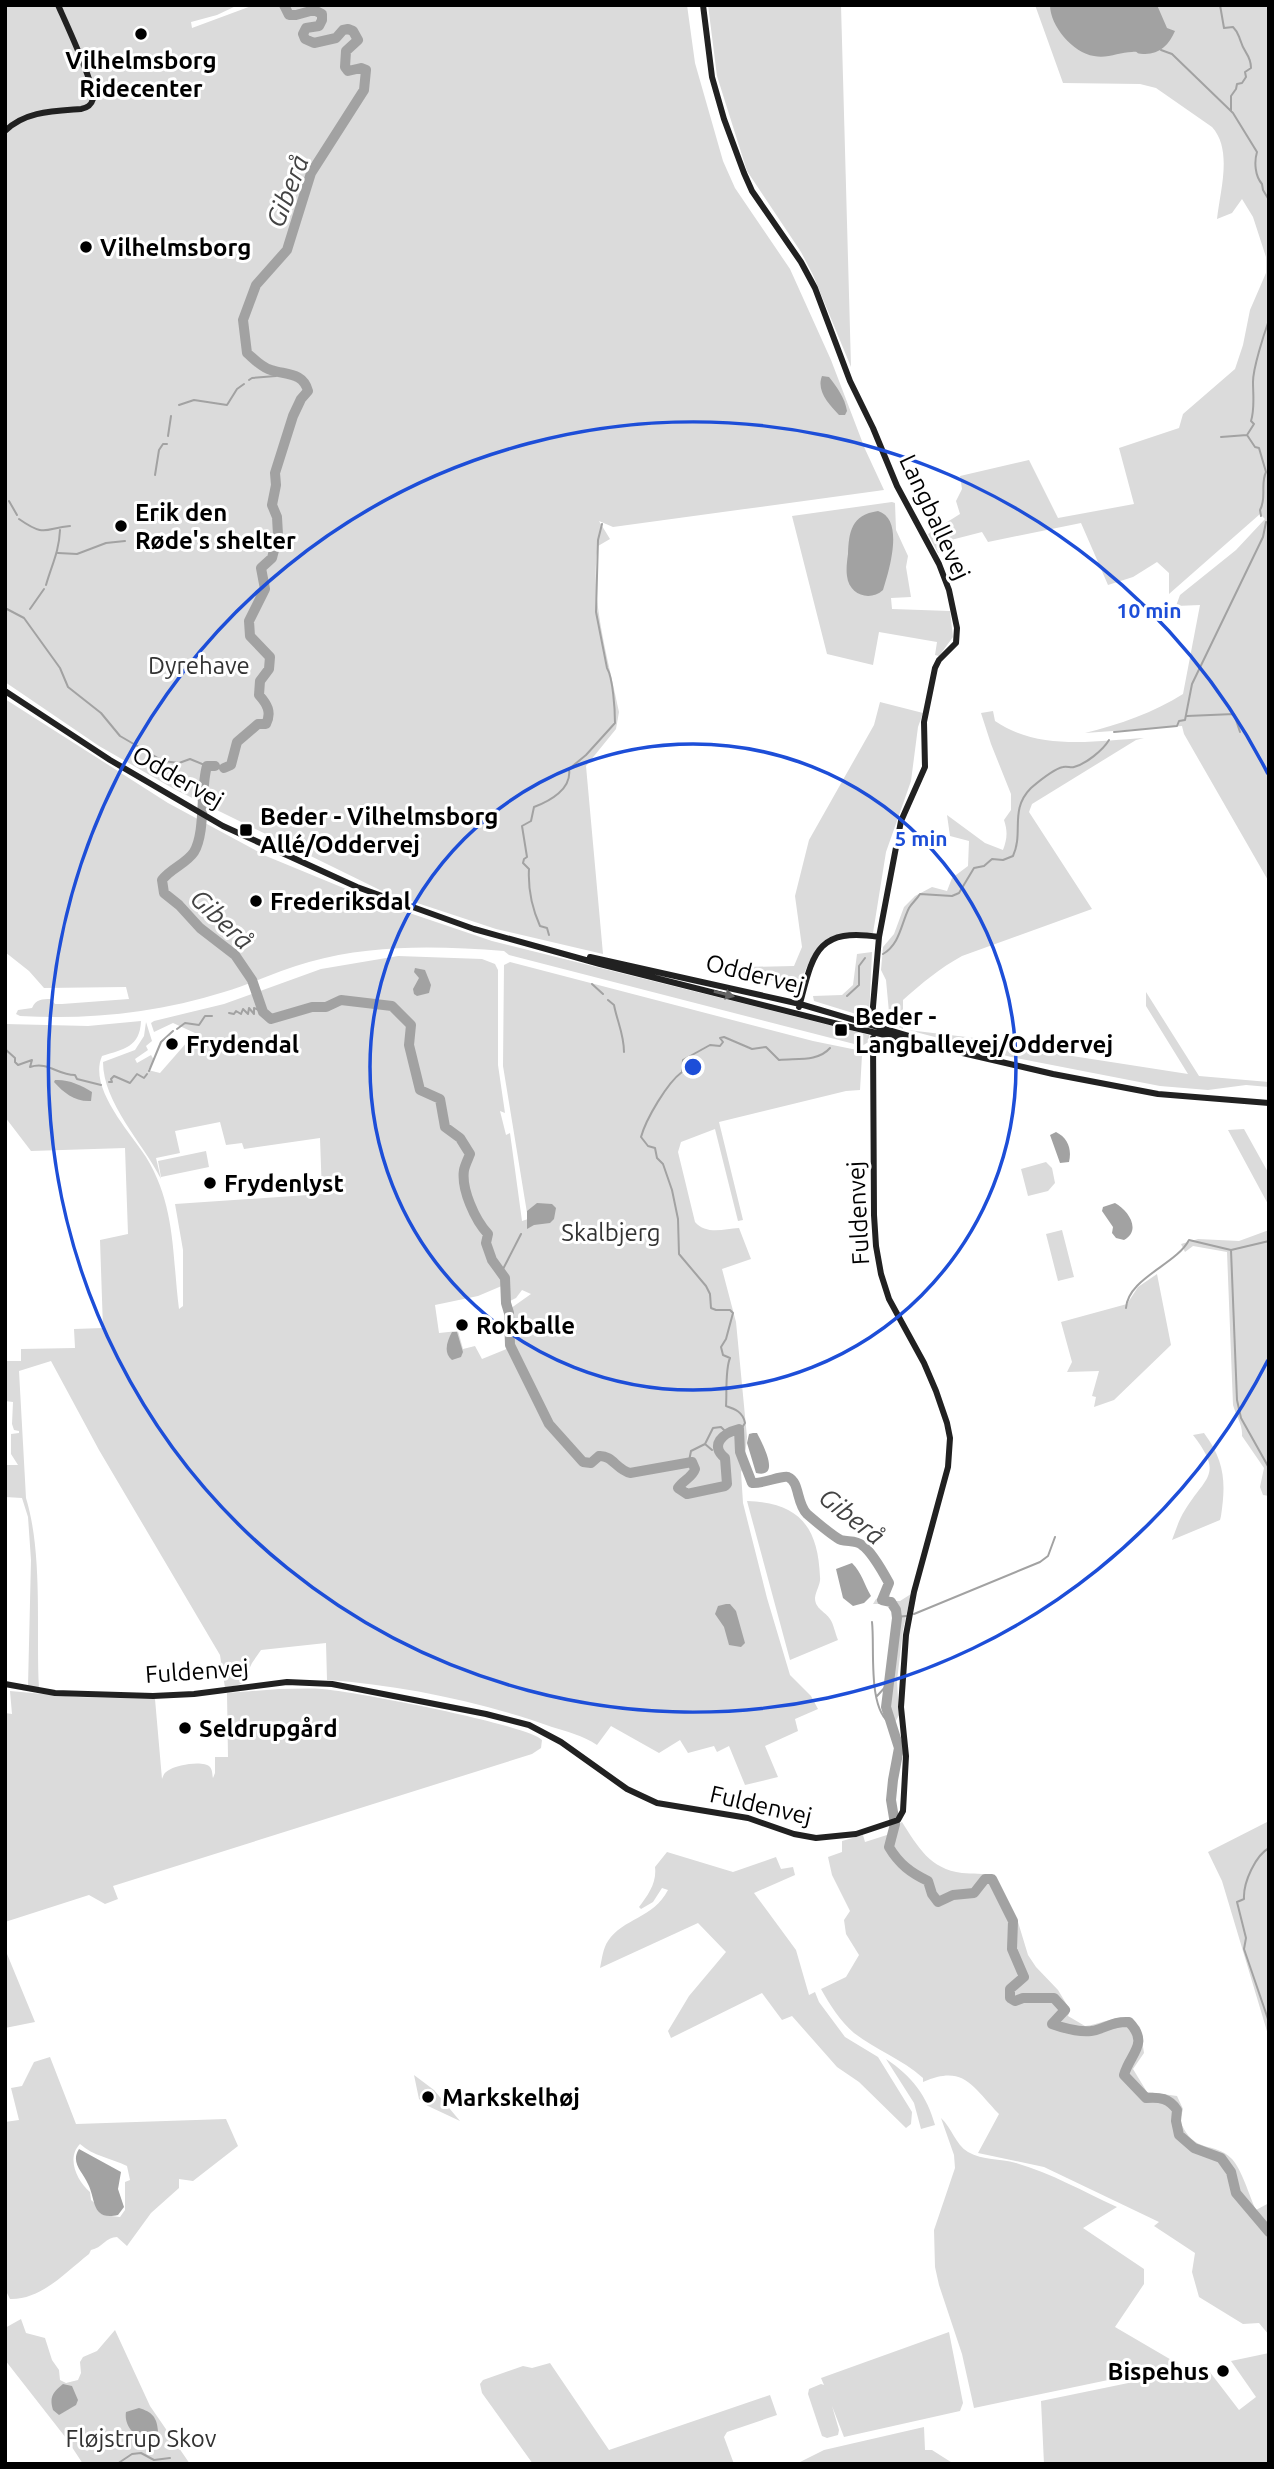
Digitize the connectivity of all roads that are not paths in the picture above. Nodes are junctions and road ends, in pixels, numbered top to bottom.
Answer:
1 (58, 5) edge
2 (704, 5) edge
3 (5, 131) edge
4 (5, 691) edge
5 (878, 937) junction
6 (540, 946) junction
7 (800, 1004) junction
8 (798, 1013) junction
9 (872, 1018) dead end
10 (873, 1038) dead end
11 (958, 1051) junction
12 (1269, 1103) edge
13 (5, 1684) edge

1 - 3 street
2 - 5 street, Langballevej
4 - 6 street, Oddervej
5 - 7 street
5 - 9 street
6 - 7 street, Oddervej
6 -> 8 street, Oddervej
7 - 8 street
7 - 11 street, Oddervej
8 - 11 street, Oddervej
10 - 13 street, Fuldenvej
11 - 12 street, Oddervej

